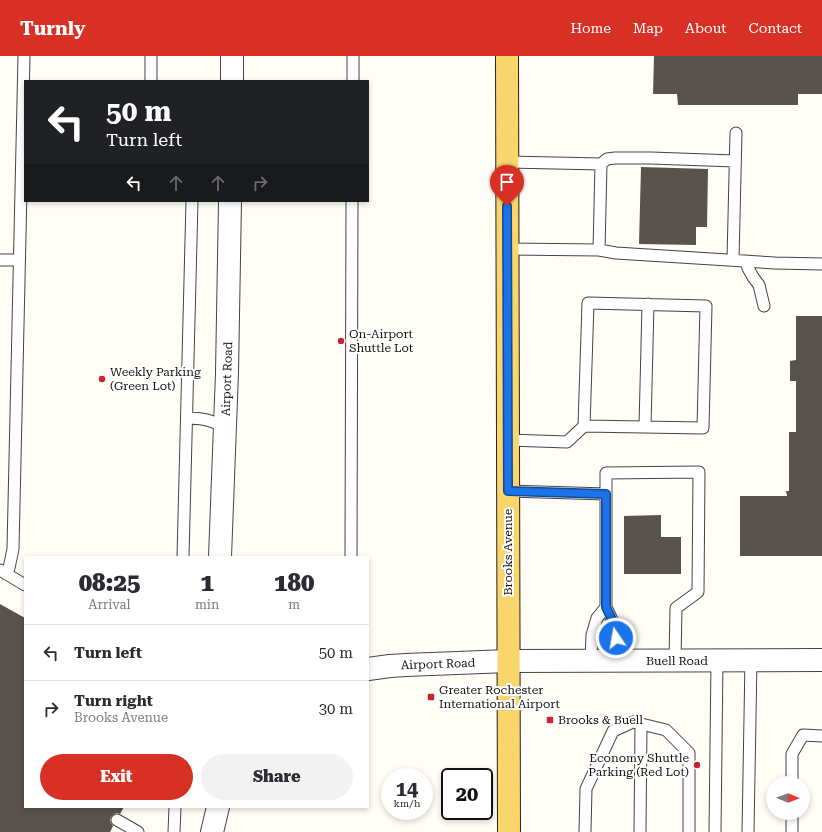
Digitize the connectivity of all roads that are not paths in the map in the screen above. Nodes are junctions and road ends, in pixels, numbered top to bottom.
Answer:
1 (24, 56) edge
2 (151, 56) edge
3 (232, 56) edge
4 (353, 56) edge
5 (507, 56) edge
6 (151, 80) edge
7 (232, 80) edge
8 (353, 80) edge
9 (24, 98) edge
10 (736, 133) dead end
11 (735, 161) junction
12 (507, 162) junction
13 (601, 164) junction
14 (192, 202) edge
15 (230, 202) edge
16 (352, 202) edge
17 (507, 250) junction
18 (599, 250) junction
19 (0, 260) edge
20 (19, 260) junction
21 (733, 260) junction
22 (746, 261) junction
23 (822, 264) edge
24 (648, 304) junction
25 (764, 306) dead end
26 (187, 418) junction
27 (584, 426) junction
28 (225, 427) junction
29 (645, 427) junction
30 (508, 440) junction
31 (508, 491) junction
32 (606, 494) junction
33 (184, 556) edge
34 (220, 556) edge
35 (351, 556) edge
36 (3, 572) edge
37 (24, 584) edge
38 (606, 607) junction
39 (675, 660) junction
40 (717, 660) junction
41 (751, 660) junction
42 (822, 660) edge
43 (508, 661) junction
44 (591, 661) junction
45 (616, 661) junction
46 (369, 669) edge
47 (640, 724) junction
48 (822, 736) edge
49 (792, 776) edge
50 (175, 808) edge
51 (211, 808) edge
52 (218, 808) edge
53 (117, 820) dead end
54 (792, 820) edge
55 (138, 832) edge
56 (174, 832) edge
57 (211, 832) edge
58 (509, 832) edge
59 (585, 832) edge
60 (640, 832) edge
61 (689, 832) edge
62 (715, 832) edge
63 (748, 832) edge
64 (792, 832) edge

1 - 9 lane
2 - 6 lane
3 - 7 street
4 - 8 lane
5 - 12 main road, Brooks Avenue
9 - 20 lane
10 - 11 lane
11 - 13 lane
11 - 21 lane
12 - 13 lane
12 - 17 main road, Brooks Avenue
13 - 18 lane
14 - 26 lane
15 - 28 street, Airport Road
16 - 35 lane
17 - 18 lane
17 - 30 main road, Brooks Avenue
18 - 21 lane
19 - 20 lane
20 - 36 lane
21 - 22 lane
22 - 23 lane
22 - 25 lane
24 - 27 lane
24 - 29 lane
24 - 29 lane
26 - 28 lane
26 - 33 lane
27 - 29 lane
27 - 30 lane
28 - 34 street, Airport Road
30 - 31 main road, Brooks Avenue
31 - 32 lane
31 - 43 main road, Brooks Avenue
32 - 38 lane
32 - 39 lane
36 - 37 lane
38 - 44 lane
38 - 45 lane
39 - 40 street, Buell Road
39 - 45 street, Buell Road
40 - 41 street, Buell Road
40 - 62 lane
41 - 42 street, Buell Road
41 - 63 lane
43 - 44 street, Buell Road
43 - 46 street, Airport Road
43 - 58 main road, Brooks Avenue
44 - 45 street, Buell Road
47 - 59 lane
47 - 60 lane
47 - 61 lane
48 - 49 lane
50 - 56 lane
51 - 57 street
52 - 57 street
53 - 55 lane
54 - 64 lane

